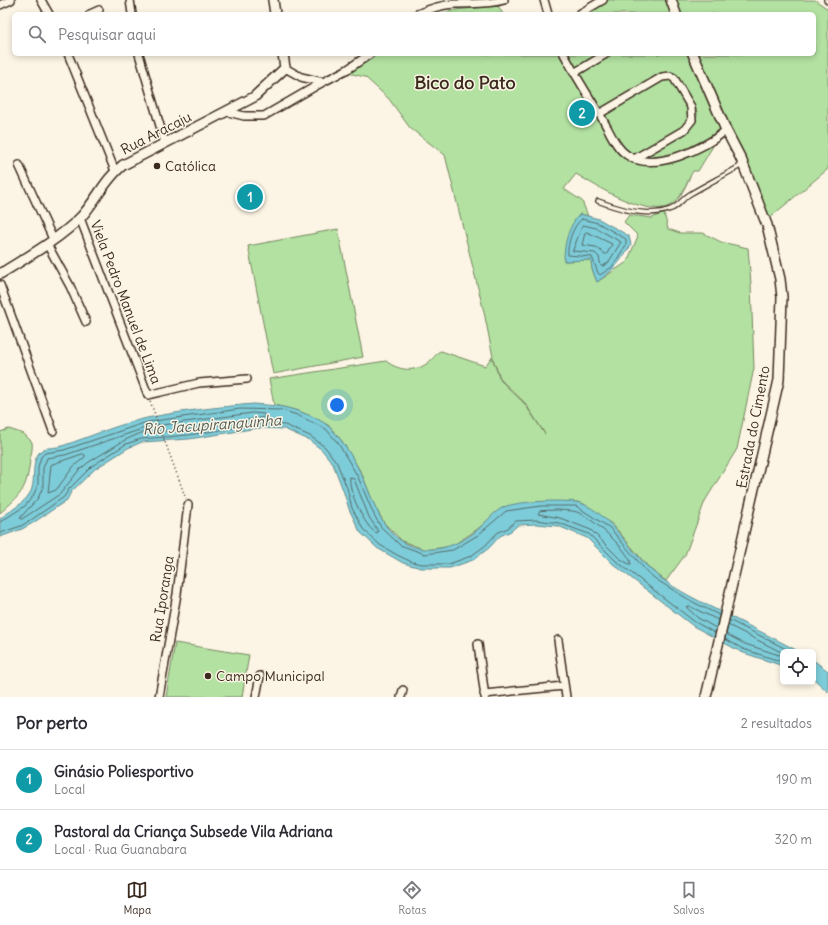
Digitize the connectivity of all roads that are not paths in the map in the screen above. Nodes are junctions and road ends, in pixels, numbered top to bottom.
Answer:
1 (11, 0) edge
2 (41, 0) edge
3 (130, 0) edge
4 (273, 0) edge
5 (504, 0) edge
6 (544, 0) edge
7 (603, 0) edge
8 (671, 0) edge
9 (0, 5) edge
10 (99, 10) dead end
11 (48, 12) edge
12 (94, 12) edge
13 (132, 12) edge
14 (275, 12) edge
15 (423, 12) edge
16 (547, 12) edge
17 (582, 12) edge
18 (675, 12) edge
19 (69, 56) edge
20 (140, 56) edge
21 (282, 56) edge
22 (367, 56) edge
23 (565, 56) edge
24 (603, 56) edge
25 (694, 56) edge
26 (285, 68) junction
27 (574, 73) junction
28 (323, 82) junction
29 (228, 112) junction
30 (599, 114) junction
31 (726, 130) junction
32 (165, 143) junction
33 (634, 159) junction
34 (743, 164) junction
35 (19, 165) dead end
36 (115, 171) junction
37 (598, 201) dead end
38 (80, 218) junction
39 (50, 241) junction
40 (0, 274) edge
41 (0, 285) edge
42 (86, 322) dead end
43 (247, 379) dead end
44 (53, 431) dead end
45 (188, 504) road end
46 (558, 640) dead end
47 (478, 644) dead end
48 (260, 676) dead end
49 (564, 686) junction
50 (484, 695) edge
51 (159, 697) edge
52 (256, 697) edge
53 (566, 697) edge
54 (706, 697) edge

1 - 9 street
2 - 11 street
3 - 13 street
4 - 14 street
5 - 15 street
6 - 16 street
7 - 17 street
8 - 18 street
10 - 12 street
19 - 36 street
20 - 32 street
21 - 26 street
22 - 28 street
23 - 27 street
24 - 27 street
25 - 31 street, Estrada do Cimento
26 - 28 street
26 - 29 street, Rua Aracaju
27 - 30 street
28 - 29 street
29 - 32 street, Rua Aracaju
30 - 33 street
30 - 33 street
31 - 33 street
31 - 34 street, Estrada do Cimento
32 - 36 street, Rua Aracaju
34 - 37 lane
34 - 54 street, Estrada do Cimento
35 - 39 street
36 - 38 street, Rua Aracaju
38 - 39 street, Rua Aracaju
38 - 43 street, Viela Pedro Manuel de Lima
39 - 40 street, Rua Aracaju
39 - 42 street
41 - 44 street
45 - 51 street, Rua Iporanga
46 - 49 street
47 - 50 street
48 - 52 street
49 - 50 street
49 - 53 street

